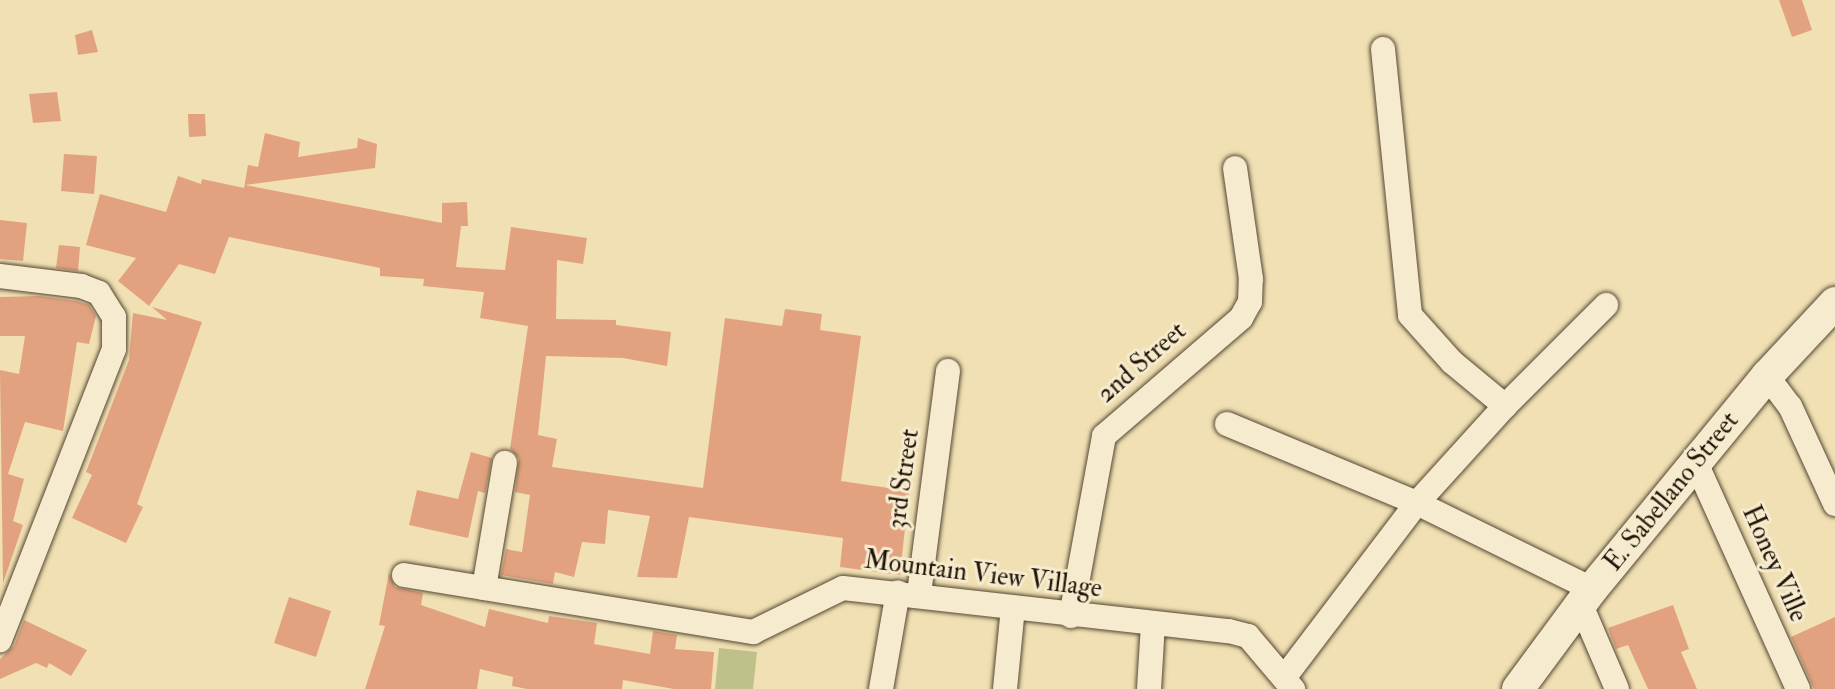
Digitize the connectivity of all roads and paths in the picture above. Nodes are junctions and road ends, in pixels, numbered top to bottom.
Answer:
1 (1383, 49) dead end
2 (1235, 168) dead end
3 (0, 276) edge
4 (1835, 303) edge
5 (1606, 305) dead end
6 (948, 371) dead end
7 (1767, 376) junction
8 (1505, 406) junction
9 (1227, 424) dead end
10 (505, 463) dead end
11 (1696, 463) junction
12 (1417, 503) junction
13 (1835, 504) edge
14 (404, 575) dead end
15 (484, 588) junction
16 (908, 593) junction
17 (1586, 597) junction
18 (1013, 607) junction
19 (1071, 616) junction
20 (1153, 624) junction
21 (0, 640) edge
22 (1289, 683) edge
23 (881, 689) edge
24 (1005, 689) edge
25 (1149, 689) edge
26 (1518, 689) edge
27 (1617, 689) edge
28 (1798, 689) edge

1 - 8 street
2 - 19 street, 2nd Street
3 - 21 street
4 - 7 street, E. Sabellano Street
5 - 8 street
6 - 16 street, 3rd Street
7 - 11 street, E. Sabellano Street
7 - 13 street
8 - 12 street
9 - 12 street
10 - 15 street
11 - 17 street, E. Sabellano Street
11 - 28 street, Honey Ville
12 - 17 street
12 - 22 street
14 - 15 street, Mountain View Village
15 - 16 street, Mountain View Village
16 - 18 street, Mountain View Village
16 - 23 street, 3rd Street
17 - 26 street, E. Sabellano Street
17 - 27 street
18 - 19 street, Mountain View Village
18 - 24 street
19 - 20 street, Mountain View Village
20 - 22 street, Mountain View Village
20 - 25 street

